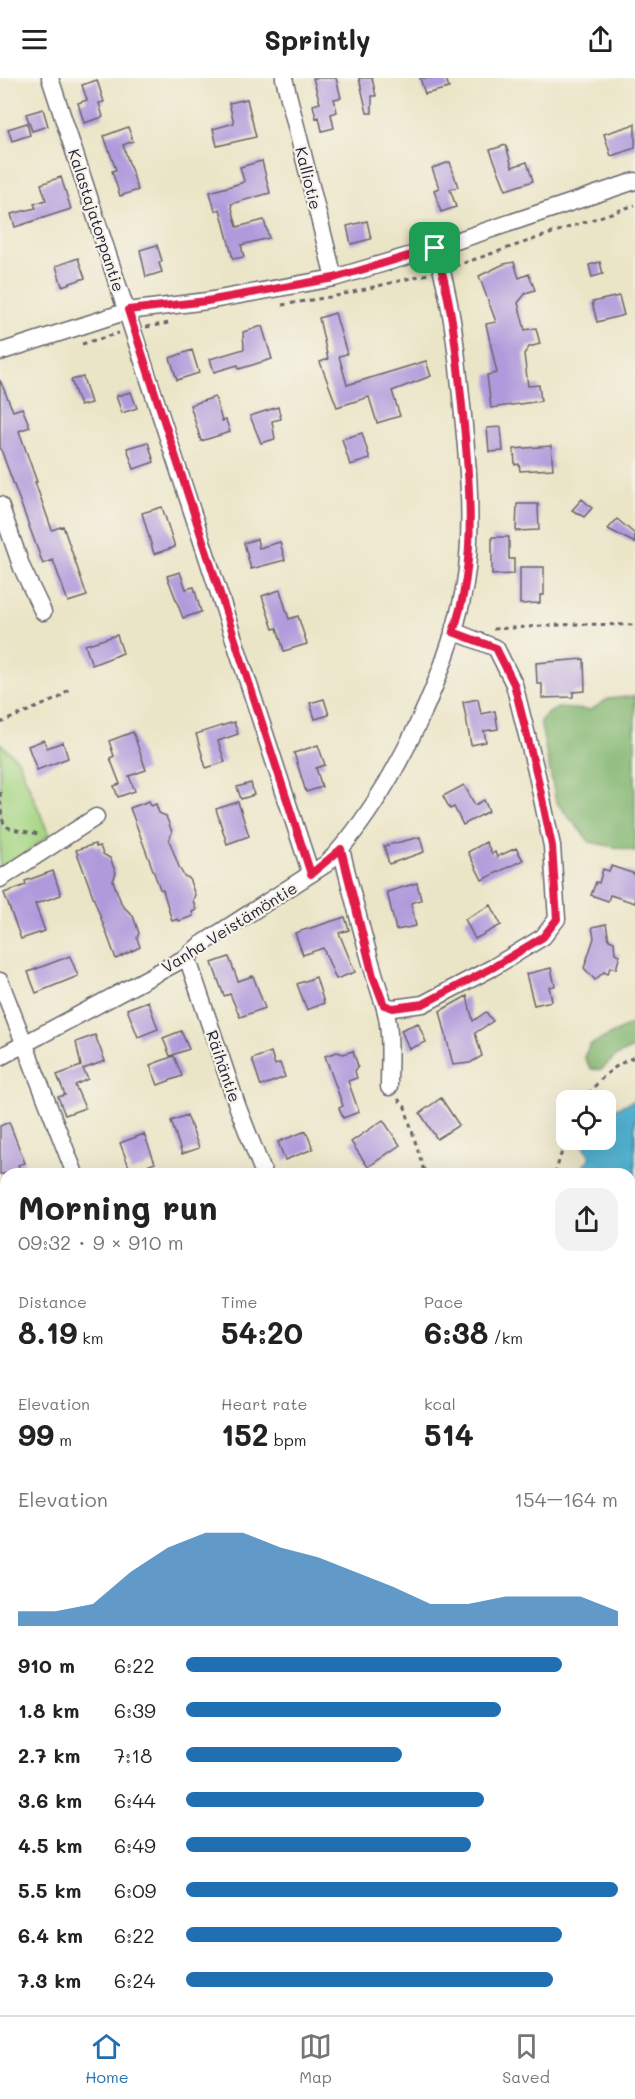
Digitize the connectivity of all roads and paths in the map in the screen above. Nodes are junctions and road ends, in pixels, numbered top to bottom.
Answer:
1 (50, 78) edge
2 (284, 78) edge
3 (635, 181) edge
4 (435, 248) junction
5 (334, 278) junction
6 (128, 310) junction
7 (0, 352) edge
8 (0, 505) edge
9 (44, 612) dead end
10 (635, 625) edge
11 (485, 627) dead end
12 (453, 632) junction
13 (70, 688) dead end
14 (0, 723) edge
15 (0, 792) edge
16 (96, 817) dead end
17 (1, 822) edge
18 (62, 839) junction
19 (341, 849) junction
20 (311, 874) junction
21 (0, 879) edge
22 (187, 957) junction
23 (0, 981) edge
24 (384, 1005) junction
25 (25, 1043) junction
26 (0, 1057) edge
27 (635, 1057) edge
28 (389, 1087) joint
29 (591, 1090) edge
30 (562, 1150) edge
31 (73, 1168) edge
32 (262, 1168) edge
33 (423, 1168) edge
34 (557, 1168) edge

1 - 6 street, Kalastajatorpantie
2 - 5 street, Kalliotie
3 - 4 street
4 - 5 street
4 - 12 street, Vanha Veistämöntie
5 - 6 street
6 - 7 street
6 - 20 street, Kalastajatorpantie
8 - 9 street
10 - 11 path
12 - 19 street, Vanha Veistämöntie
12 - 24 street
13 - 14 path
15 - 17 path
16 - 18 street
17 - 18 path
18 - 21 street
19 - 20 street, Vanha Veistämöntie
19 - 24 street
20 - 22 street, Vanha Veistämöntie
22 - 25 street, Vanha Veistämöntie
22 - 32 street, Räihäntie
23 - 25 street
24 - 28 street
25 - 26 street, Vanha Veistämöntie
25 - 31 street
27 - 29 path
28 - 33 path
30 - 34 path

